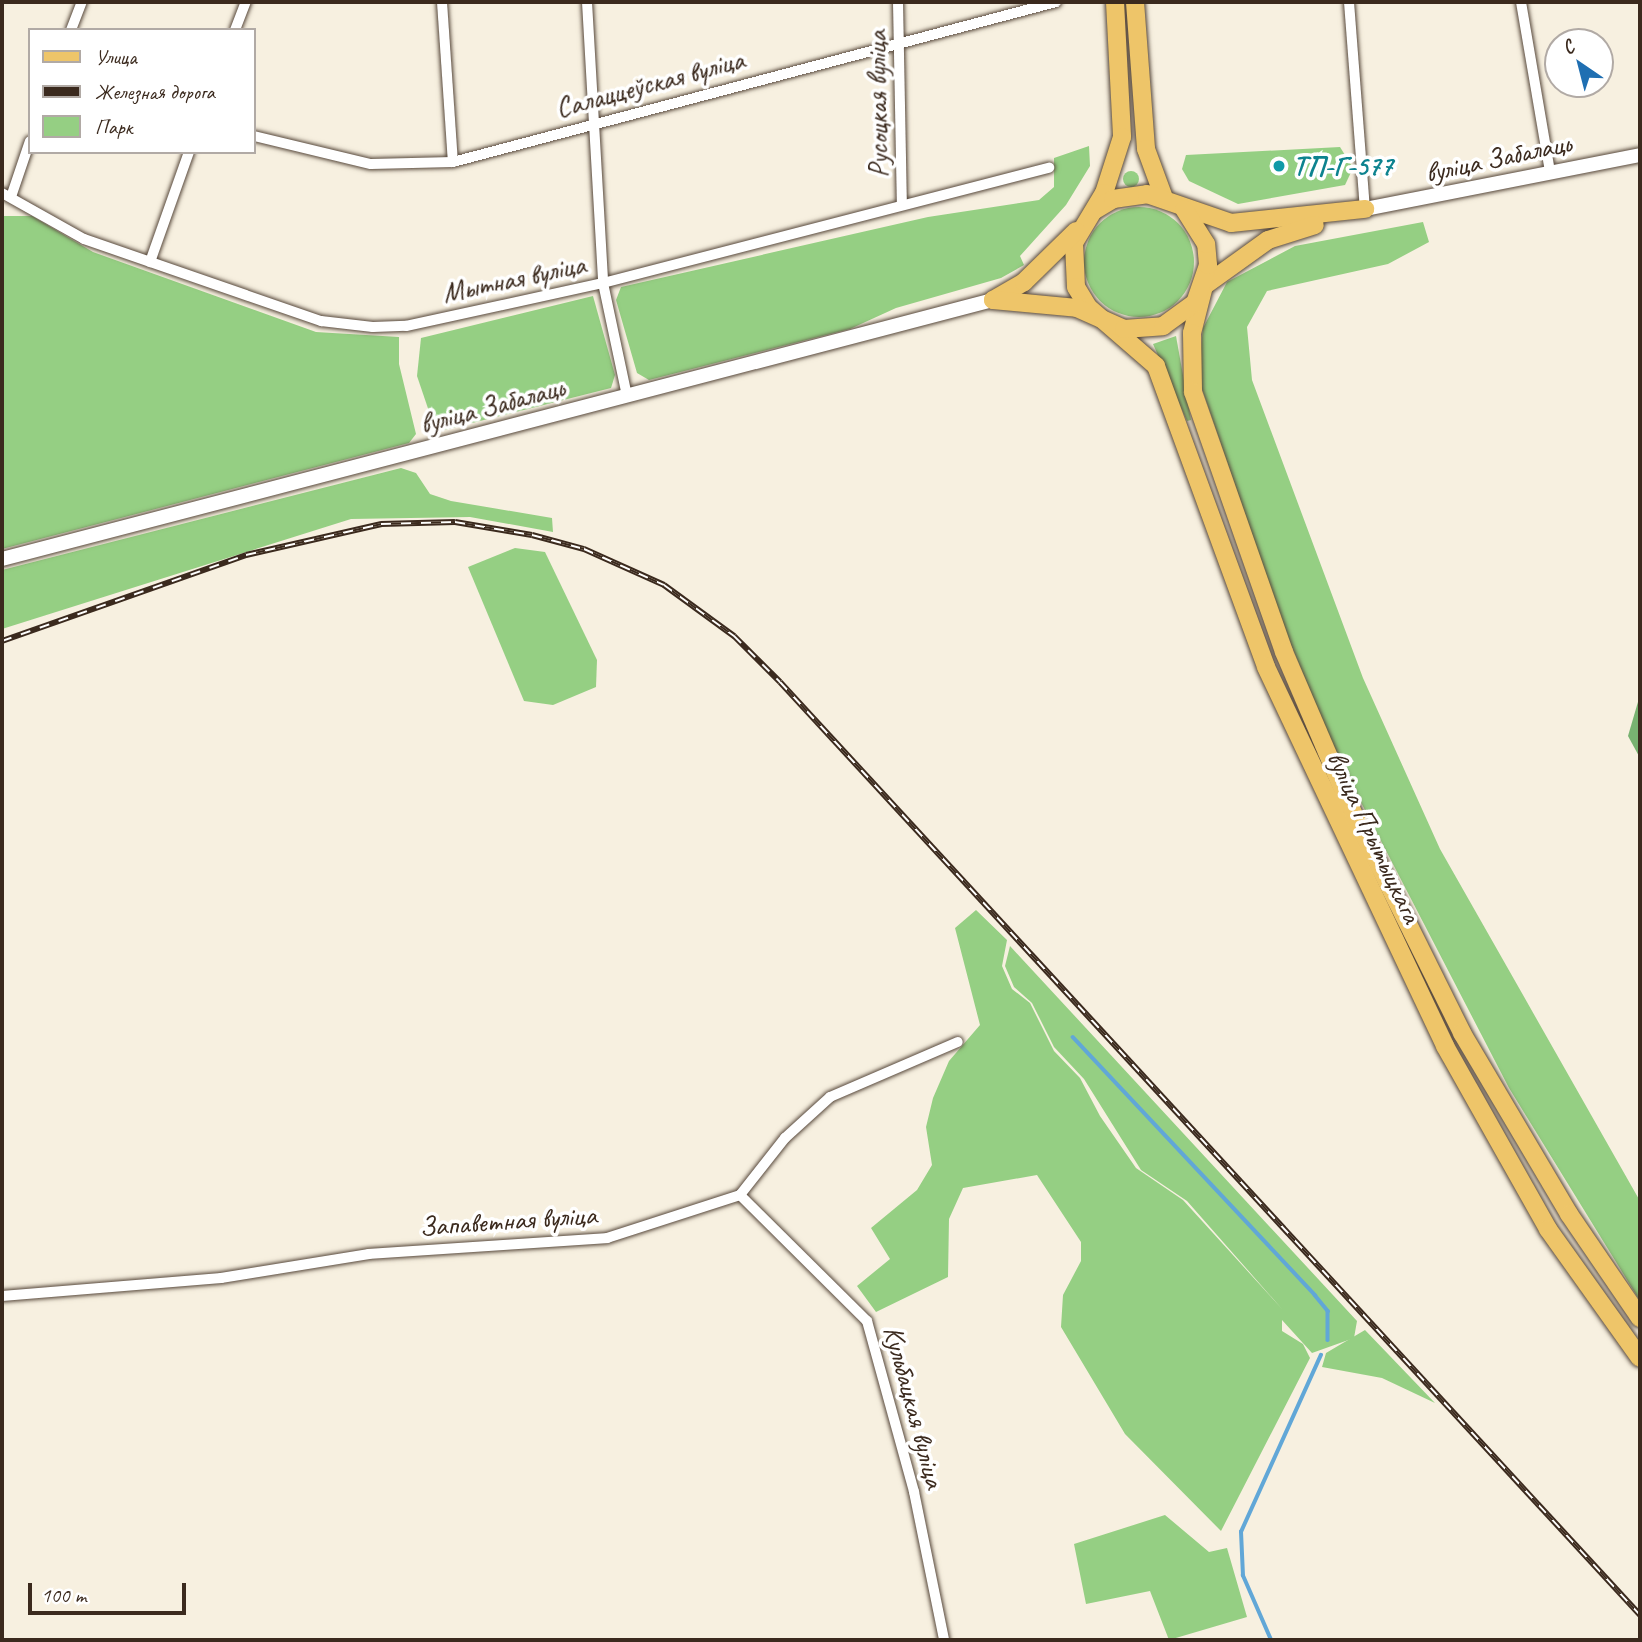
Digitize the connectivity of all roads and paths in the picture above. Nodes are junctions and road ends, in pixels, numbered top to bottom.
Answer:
1 (82, 2) edge
2 (246, 2) edge
3 (442, 2) edge
4 (587, 2) edge
5 (898, 2) edge
6 (1056, 2) edge
7 (1115, 2) edge
8 (1135, 2) edge
9 (1349, 2) edge
10 (1521, 2) edge
11 (72, 28) edge
12 (236, 28) edge
13 (900, 41) junction
14 (594, 122) junction
15 (256, 136) edge
16 (28, 146) edge
17 (188, 154) edge
18 (1640, 155) edge
19 (453, 162) junction
20 (1049, 168) dead end
21 (1550, 171) junction
22 (6, 195) edge
23 (1164, 198) junction
24 (902, 205) junction
25 (1365, 209) junction
26 (1086, 220) junction
27 (150, 262) junction
28 (603, 284) junction
29 (1204, 286) junction
30 (993, 300) junction
31 (1106, 322) junction
32 (627, 396) junction
33 (2, 559) edge
34 (958, 1042) dead end
35 (740, 1195) junction
36 (2, 1296) edge
37 (1640, 1318) edge
38 (1640, 1358) edge
39 (944, 1640) edge

1 - 11 street
2 - 12 street
3 - 19 street
4 - 14 street
5 - 13 street, Русоцкая вуліца
6 - 13 street, Салаццеўская вуліца
7 - 26 main road
8 - 23 main road
9 - 25 street
10 - 21 street
13 - 14 street, Салаццеўская вуліца
13 - 24 street, Русоцкая вуліца
14 - 19 street, Салаццеўская вуліца
14 - 28 street
15 - 19 street, Салаццеўская вуліца
16 - 22 street
17 - 27 street
18 - 21 street, вуліца Забалаць
20 - 24 street, Мытная вуліца
21 - 25 street, вуліца Забалаць
22 - 27 street, Мытная вуліца
23 - 25 main road
23 - 26 main road
23 - 29 main road
24 - 28 street, Мытная вуліца
25 - 29 main road
26 - 30 main road
26 - 31 main road
27 - 28 street, Мытная вуліца
28 - 32 street
29 - 31 main road
29 - 37 main road, вуліца Прытыцкага
30 - 31 main road
30 - 32 street, вуліца Забалаць
31 - 38 main road, вуліца Прытыцкага
32 - 33 street, вуліца Забалаць
34 - 35 street
35 - 36 street, Запаветная вуліца
35 - 39 street, Кульбацкая вуліца

